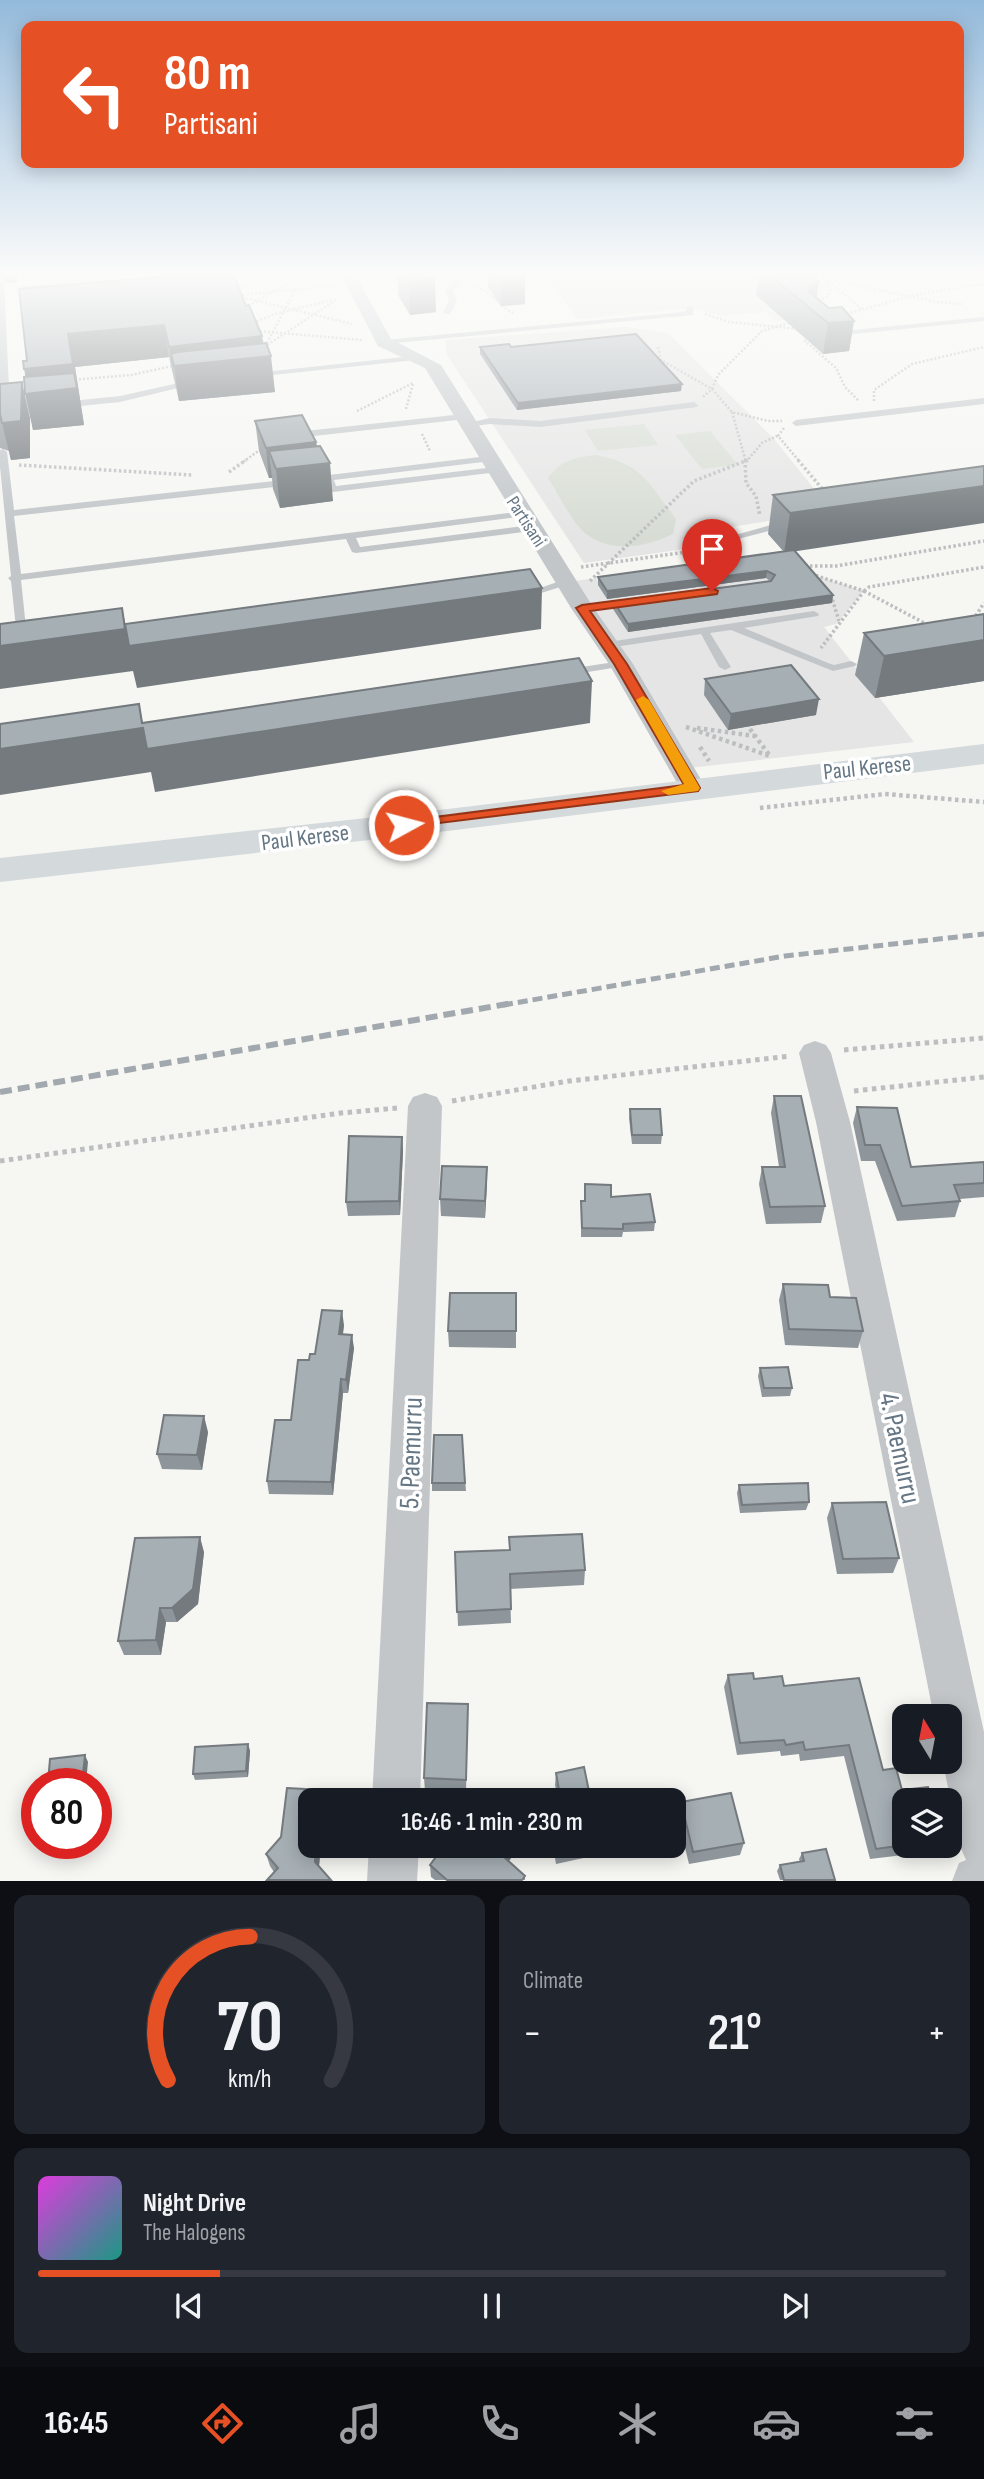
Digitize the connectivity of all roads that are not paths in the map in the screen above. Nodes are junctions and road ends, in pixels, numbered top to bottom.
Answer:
1 (5, 361) edge
2 (397, 361) edge
3 (420, 361) edge
4 (238, 377) edge
5 (197, 381) edge
6 (2, 391) edge
7 (4, 401) edge
8 (984, 401) edge
9 (694, 405) road end
10 (55, 406) edge
11 (465, 421) junction
12 (796, 423) road end
13 (305, 434) edge
14 (3, 452) edge
15 (491, 464) junction
16 (328, 478) junction
17 (8, 514) junction
18 (527, 521) junction
19 (795, 523) edge
20 (350, 536) junction
21 (726, 540) road end
22 (563, 576) junction
23 (13, 578) junction
24 (513, 597) edge
25 (645, 600) edge
26 (582, 608) junction
27 (814, 614) dead end
28 (730, 627) junction
29 (704, 631) junction
30 (22, 637) edge
31 (608, 645) junction
32 (621, 664) junction
33 (851, 664) dead end
34 (724, 667) dead end
35 (553, 675) edge
36 (984, 754) edge
37 (693, 788) junction
38 (0, 870) edge
39 (816, 1053) road end
40 (425, 1106) road end
41 (397, 1788) edge
42 (984, 1844) edge
43 (393, 1858) edge
44 (984, 1879) edge
45 (392, 1881) edge
46 (977, 1881) edge

1 - 6 lane
2 - 4 lane
3 - 11 street, Partisani
5 - 10 lane
6 - 7 lane
8 - 12 lane
9 - 11 lane
11 - 13 lane
11 - 15 street, Partisani
14 - 17 lane
15 - 16 lane
15 - 16 lane
15 - 18 street, Partisani
16 - 17 lane
17 - 23 lane
18 - 20 lane
18 - 20 lane
18 - 22 street, Partisani
19 - 21 lane
20 - 23 lane
22 - 24 lane
22 - 26 street, Partisani
23 - 30 lane
25 - 26 lane
26 - 31 street, Partisani
27 - 28 lane
28 - 29 lane
28 - 33 lane
29 - 31 lane
29 - 34 lane
31 - 32 street, Partisani
32 - 35 lane
32 - 37 street, Partisani
36 - 37 highway, Paul Kerese
37 - 38 highway, Paul Kerese
39 - 42 street, 4. Paemurru
40 - 41 street, 5. Paemurru
43 - 45 street
44 - 46 street

